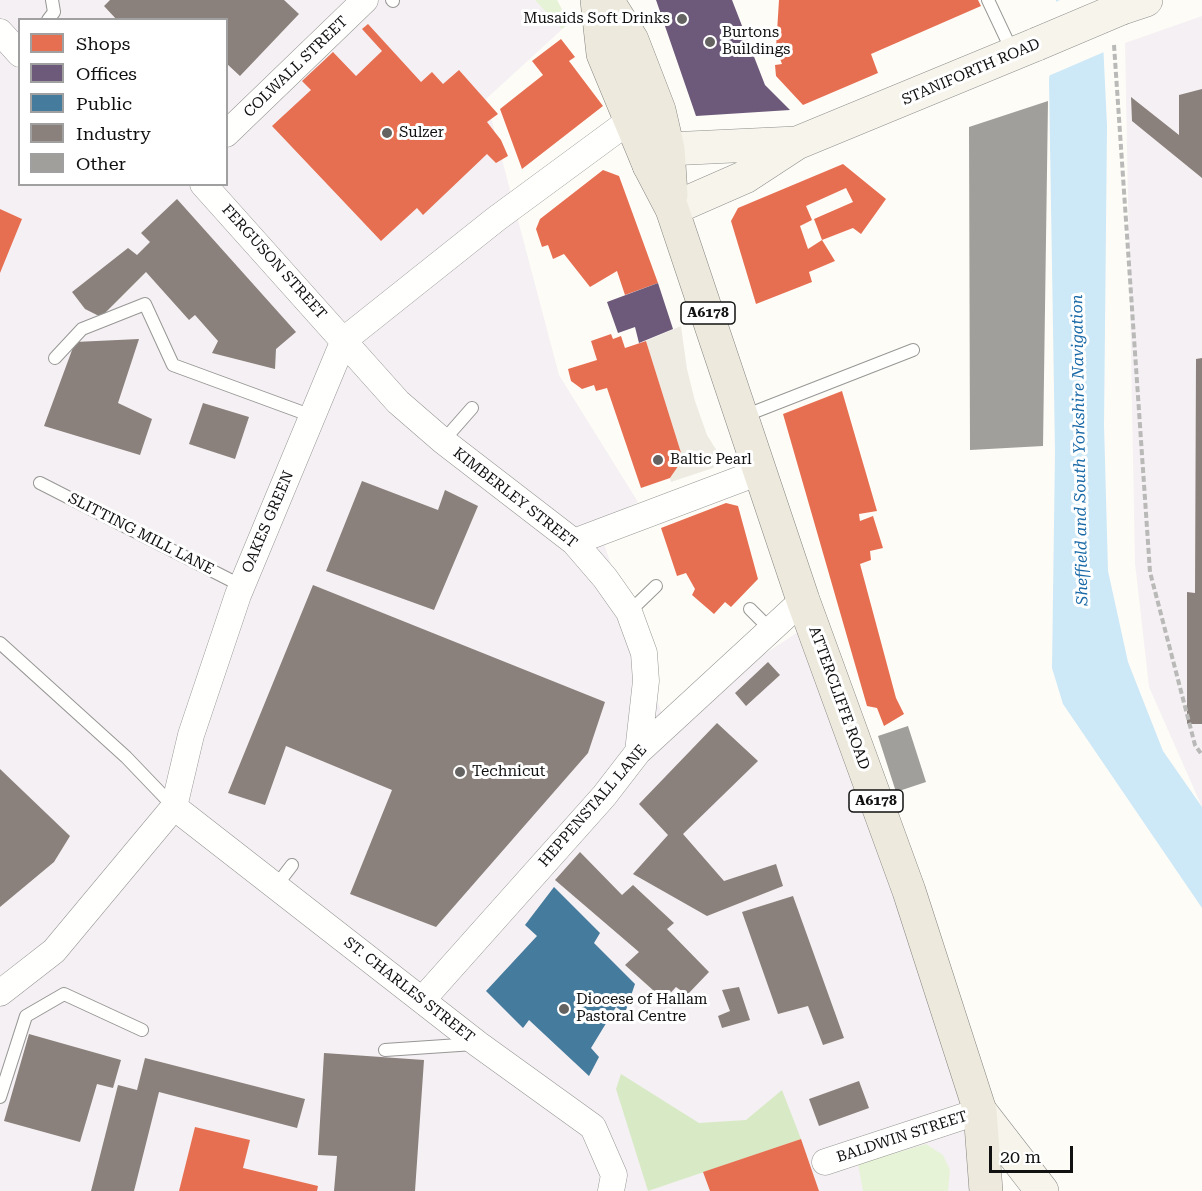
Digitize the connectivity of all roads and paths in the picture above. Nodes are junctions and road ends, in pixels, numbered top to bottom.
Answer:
1 (52, 0) edge
2 (365, 0) edge
3 (597, 0) edge
4 (607, 0) edge
5 (988, 0) edge
6 (1127, 14) edge
7 (50, 18) edge
8 (0, 32) edge
9 (1025, 49) junction
10 (18, 52) edge
11 (629, 121) junction
12 (228, 132) edge
13 (797, 143) junction
14 (659, 157) junction
15 (205, 186) edge
16 (672, 209) junction
17 (344, 340) junction
18 (913, 350) dead end
19 (55, 358) dead end
20 (472, 408) dead end
21 (312, 416) junction
22 (744, 416) junction
23 (443, 441) junction
24 (762, 471) junction
25 (40, 483) dead end
26 (574, 542) junction
27 (242, 586) junction
28 (656, 586) dead end
29 (803, 600) junction
30 (750, 609) dead end
31 (629, 612) junction
32 (771, 630) junction
33 (0, 644) edge
34 (638, 752) junction
35 (1202, 755) edge
36 (174, 807) junction
37 (292, 866) dead end
38 (276, 886) junction
39 (0, 993) edge
40 (423, 999) junction
41 (142, 1030) dead end
42 (478, 1044) junction
43 (385, 1050) dead end
44 (0, 1097) edge
45 (980, 1111) junction
46 (825, 1162) dead end
47 (611, 1191) edge
48 (986, 1191) edge
49 (1042, 1191) edge

1 - 7 lane
2 - 12 street, COLWALL STREET
3 - 11 main road, ATTERCLIFFE ROAD / A6178
4 - 14 main road, ATTERCLIFFE ROAD / A6178
5 - 9 lane
6 - 9 main road, STANIFORTH ROAD, bridge
6 - 35 path
8 - 10 street
9 - 13 main road, STANIFORTH ROAD
11 - 14 main road, ATTERCLIFFE ROAD / A6178
11 - 17 street, OAKES GREEN
13 - 14 main road, STANIFORTH ROAD
13 - 16 main road, STANIFORTH ROAD
14 - 16 main road, ATTERCLIFFE ROAD / A6178
15 - 17 street, FERGUSON STREET
16 - 22 main road, ATTERCLIFFE ROAD / A6178
17 - 21 street, OAKES GREEN
17 - 23 street, KIMBERLEY STREET
18 - 22 lane
19 - 21 lane
20 - 23 lane
21 - 27 street, OAKES GREEN
22 - 24 main road, ATTERCLIFFE ROAD / A6178
23 - 26 street, KIMBERLEY STREET
24 - 26 street
24 - 29 main road, ATTERCLIFFE ROAD / A6178
25 - 27 lane, SLITTING MILL LANE
26 - 31 street, KIMBERLEY STREET
27 - 36 street, OAKES GREEN
28 - 31 lane
29 - 32 street, HEPPENSTALL LANE
29 - 45 main road, ATTERCLIFFE ROAD / A6178
30 - 32 lane
31 - 34 street, KIMBERLEY STREET
32 - 34 street, HEPPENSTALL LANE
33 - 36 lane
34 - 40 street, HEPPENSTALL LANE
36 - 38 street, ST. CHARLES STREET
36 - 39 street, OAKES GREEN
37 - 38 lane
38 - 40 street, ST. CHARLES STREET
40 - 42 street, ST. CHARLES STREET
41 - 44 lane
42 - 43 lane
42 - 47 street, ST. CHARLES STREET
45 - 46 street, BALDWIN STREET
45 - 48 main road, ATTERCLIFFE ROAD / A6178
45 - 49 main road

